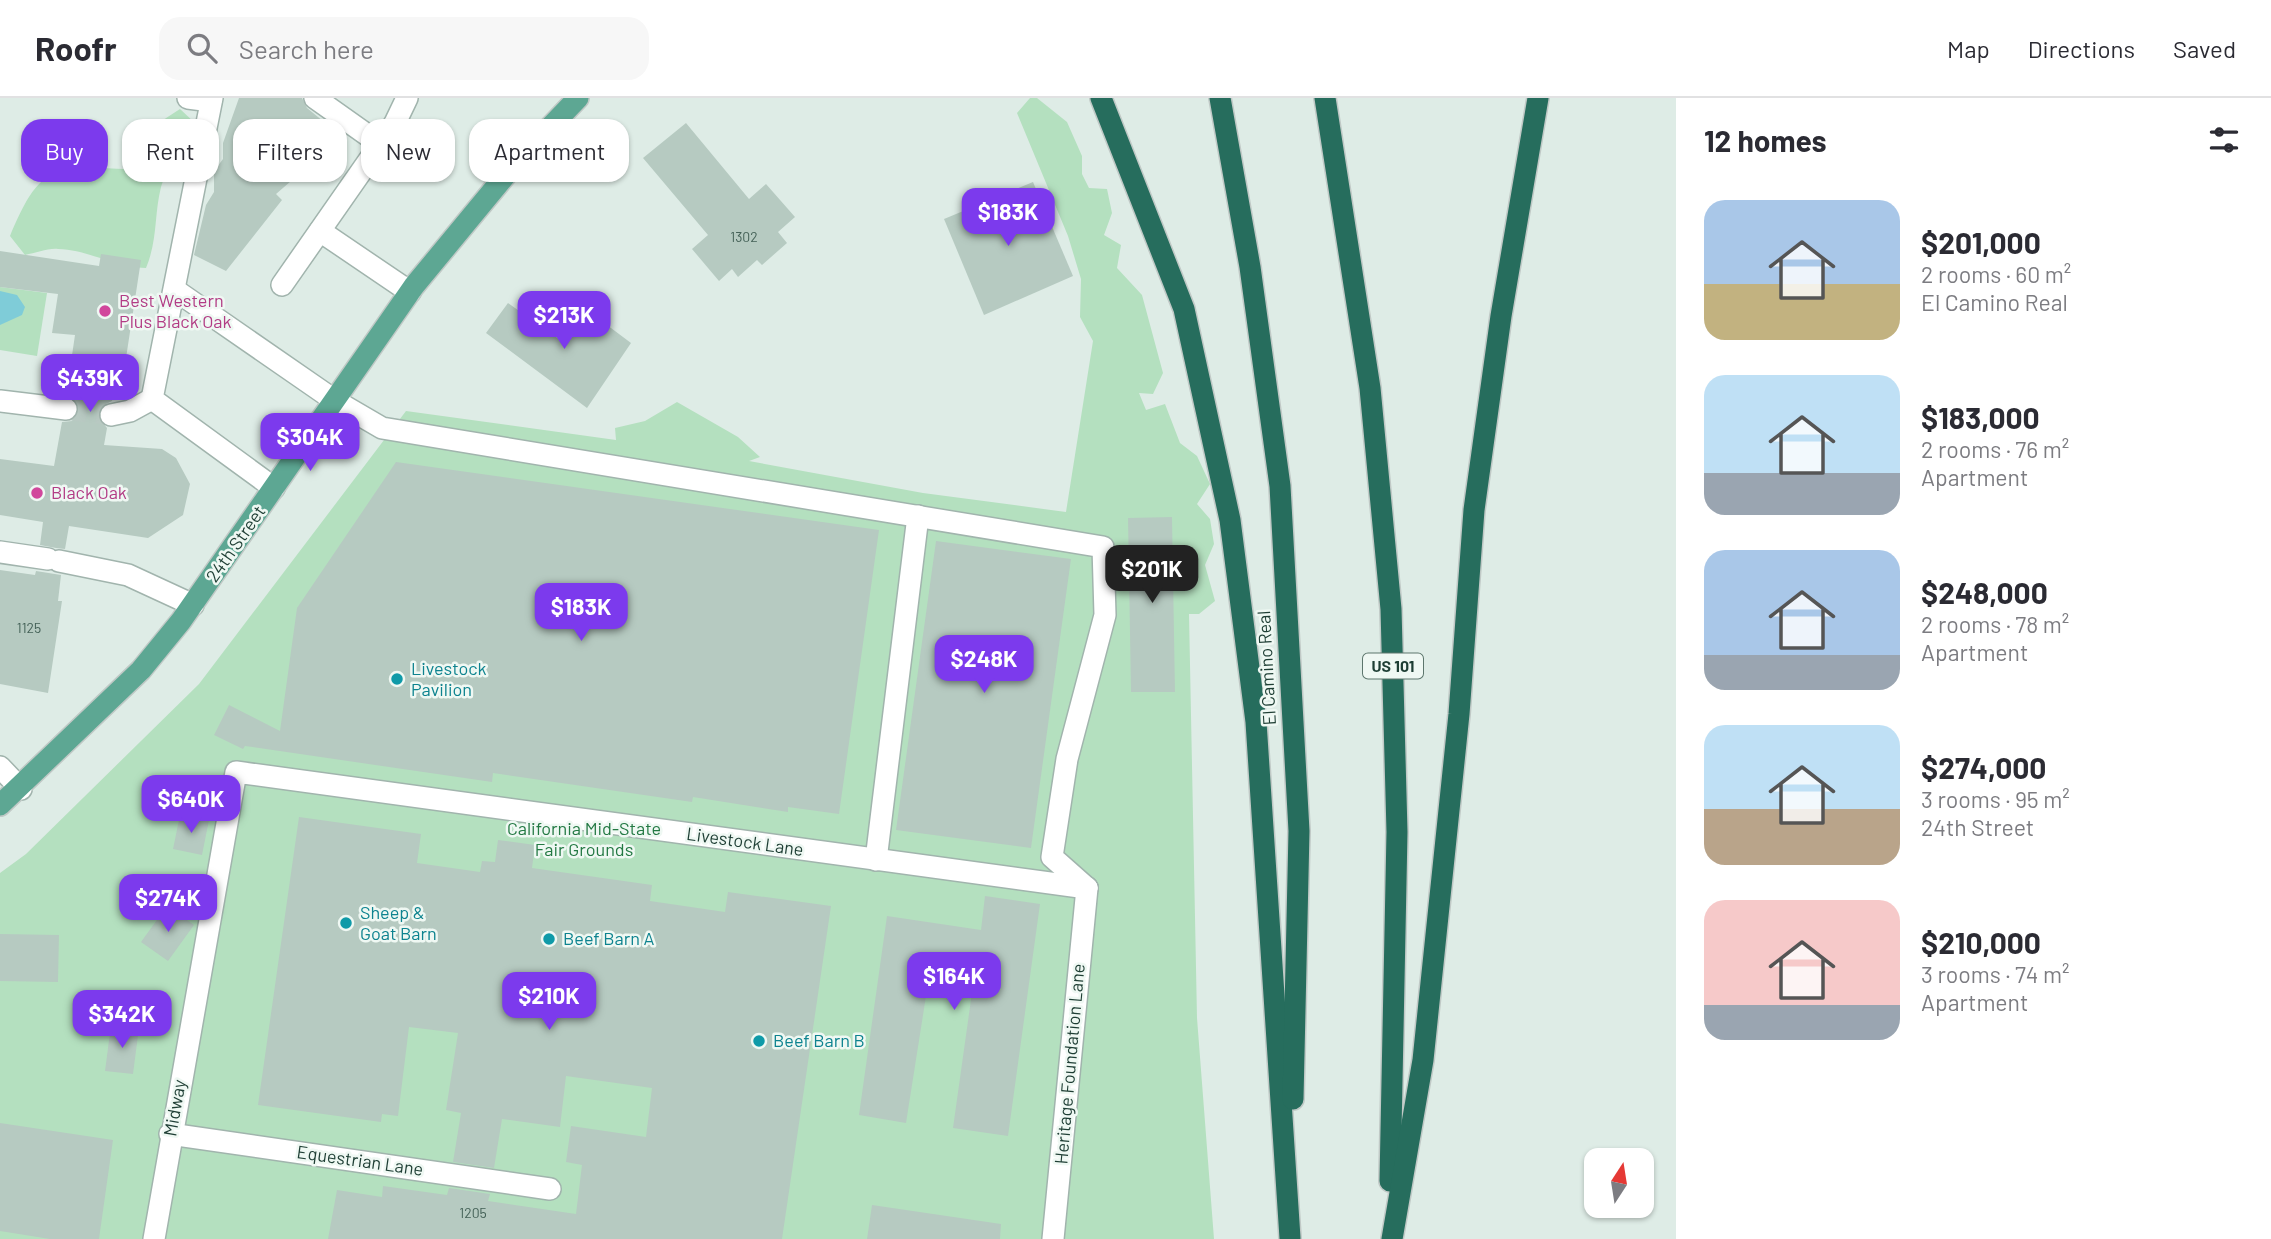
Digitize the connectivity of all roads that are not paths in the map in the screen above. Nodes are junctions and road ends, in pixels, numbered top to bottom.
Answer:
1 (188, 98) edge
2 (315, 98) edge
3 (407, 98) edge
4 (578, 98) edge
5 (1101, 98) edge
6 (1220, 98) edge
7 (1325, 98) edge
8 (1538, 98) edge
9 (212, 100) edge
10 (395, 119) edge
11 (361, 131) edge
12 (361, 172) edge
13 (320, 231) junction
14 (282, 285) dead end
15 (175, 290) junction
16 (410, 292) junction
17 (152, 400) junction
18 (334, 400) junction
19 (0, 401) edge
20 (66, 409) tunnel mouth
21 (111, 415) tunnel mouth
22 (274, 488) junction
23 (918, 516) junction
24 (0, 552) edge
25 (193, 605) junction
26 (0, 767) edge
27 (236, 772) joint
28 (21, 789) junction
29 (0, 805) edge
30 (876, 860) junction
31 (1087, 888) junction
32 (170, 1134) junction
33 (550, 1189) dead end
34 (154, 1239) edge
35 (1053, 1239) edge
36 (1290, 1239) edge
37 (1385, 1239) edge
38 (1392, 1239) edge

1 - 9 lane
2 - 11 lane
3 - 10 lane
4 - 16 main road, 24th Street
5 - 36 highway
6 - 36 highway, El Camino Real
7 - 37 highway, US 101
8 - 38 highway
9 - 15 lane
12 - 13 lane
13 - 14 lane
13 - 16 lane
15 - 17 lane
15 - 18 lane
16 - 18 main road, 24th Street
17 - 21 lane
17 - 22 lane
18 - 22 main road, 24th Street
18 - 23 lane
19 - 20 lane
22 - 25 main road, 24th Street
23 - 30 lane
23 - 31 lane
24 - 25 lane
25 - 28 main road, 24th Street
26 - 28 lane
27 - 30 lane, Livestock Lane
27 - 32 lane, Midway
28 - 29 main road, 24th Street
30 - 31 lane, Livestock Lane
31 - 35 lane, Heritage Foundation Lane
32 - 33 lane, Equestrian Lane
32 - 34 lane, Midway

